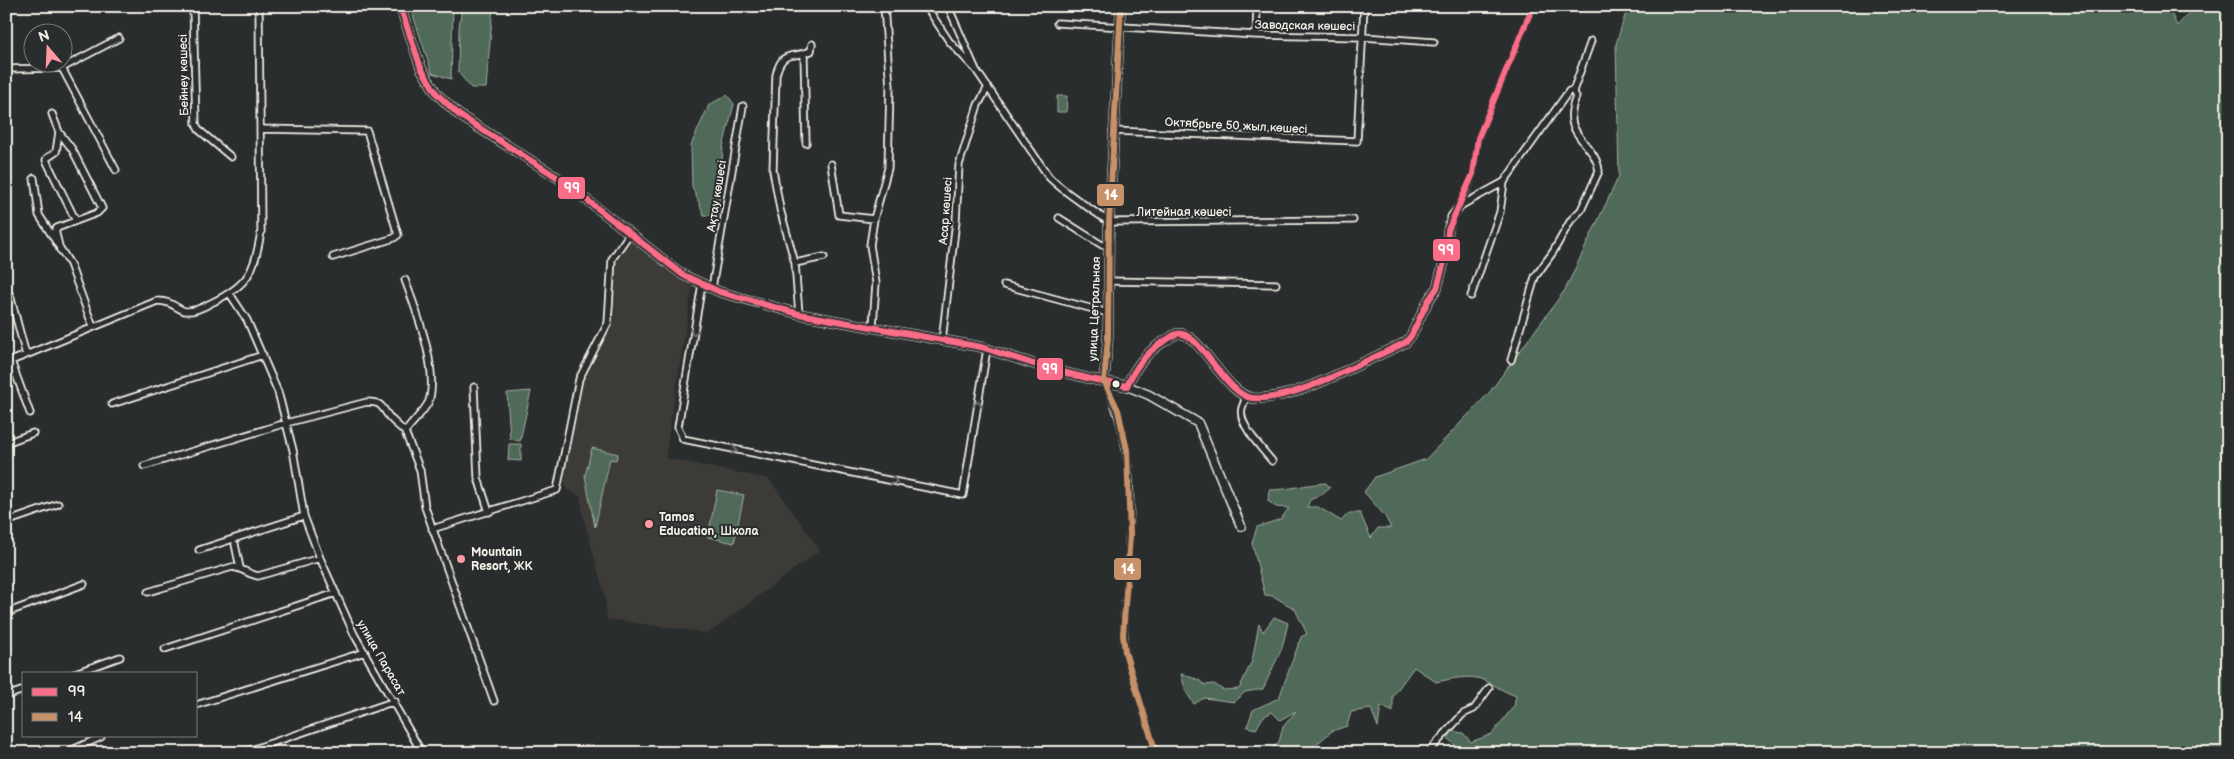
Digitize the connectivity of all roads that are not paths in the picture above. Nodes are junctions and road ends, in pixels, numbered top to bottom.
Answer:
1 (193, 6) edge
2 (259, 6) edge
3 (400, 6) edge
4 (884, 6) edge
5 (926, 6) edge
6 (948, 6) edge
7 (1121, 6) edge
8 (1257, 6) edge
9 (1364, 6) edge
10 (1533, 6) edge
11 (1057, 23) dead end
12 (1120, 27) junction
13 (1256, 34) junction
14 (1363, 37) junction
15 (119, 38) dead end
16 (1591, 41) dead end
17 (1434, 42) dead end
18 (812, 44) dead end
19 (804, 54) junction
20 (72, 63) edge
21 (22, 69) edge
22 (6, 70) edge
23 (976, 70) junction
24 (64, 72) edge
25 (988, 87) junction
26 (1573, 91) junction
27 (742, 106) dead end
28 (52, 114) dead end
29 (260, 129) junction
30 (1113, 131) junction
31 (59, 132) junction
32 (806, 143) dead end
33 (231, 157) dead end
34 (831, 164) dead end
35 (116, 170) dead end
36 (34, 178) dead end
37 (1504, 182) junction
38 (1460, 206) junction
39 (1059, 218) dead end
40 (874, 219) junction
41 (1353, 220) dead end
42 (76, 221) junction
43 (1109, 222) junction
44 (630, 233) junction
45 (1108, 245) junction
46 (60, 250) junction
47 (333, 257) dead end
48 (824, 257) dead end
49 (795, 263) junction
50 (405, 280) dead end
51 (1108, 281) junction
52 (702, 284) junction
53 (1276, 284) dead end
54 (1004, 285) dead end
55 (712, 288) junction
56 (7, 290) edge
57 (230, 294) junction
58 (1471, 296) dead end
59 (1108, 313) junction
60 (798, 314) junction
61 (873, 326) junction
62 (93, 327) junction
63 (942, 341) junction
64 (987, 349) junction
65 (26, 355) junction
66 (263, 355) junction
67 (1511, 360) dead end
68 (9, 362) edge
69 (1104, 381) junction
70 (1128, 386) junction
71 (474, 387) dead end
72 (1247, 397) junction
73 (112, 404) dead end
74 (30, 413) dead end
75 (286, 423) junction
76 (405, 432) junction
77 (33, 433) dead end
78 (6, 443) edge
79 (1272, 461) dead end
80 (144, 466) dead end
81 (58, 504) dead end
82 (489, 512) junction
83 (304, 516) junction
84 (6, 522) edge
85 (1241, 526) dead end
86 (432, 529) junction
87 (235, 544) dead end
88 (199, 550) dead end
89 (320, 558) junction
90 (240, 568) junction
91 (84, 584) dead end
92 (148, 592) dead end
93 (336, 593) junction
94 (6, 613) edge
95 (165, 649) dead end
96 (365, 652) junction
97 (120, 657) dead end
98 (78, 672) edge
99 (1489, 688) dead end
100 (22, 691) edge
101 (6, 696) edge
102 (494, 701) dead end
103 (395, 702) junction
104 (198, 704) edge
105 (101, 737) dead end
106 (65, 753) edge
107 (242, 753) edge
108 (422, 753) edge
109 (1156, 753) edge
110 (1430, 753) edge

1 - 33 street, Бейнеу көшесі
2 - 29 street
3 - 44 street
4 - 40 street
5 - 23 street
6 - 23 street
7 - 12 street, улица Цетральная
8 - 13 street
9 - 14 street
10 - 38 street
11 - 12 street, Заводская көшесі
12 - 13 street, Заводская көшесі
12 - 30 street, улица Цетральная
13 - 14 street, Заводская көшесі
14 - 17 street, Заводская көшесі
14 - 30 street, Октябрьге 50 жыл көшесі
15 - 20 street
16 - 26 street
18 - 19 street
19 - 32 street
19 - 49 street
21 - 22 street
23 - 25 street
24 - 35 street
25 - 43 street
25 - 63 street, Асар көшесі
26 - 37 street
26 - 67 street
27 - 55 street, Ақтау көшесі
28 - 31 street
29 - 47 street
29 - 57 street
30 - 43 street, улица Цетральная
31 - 42 street
31 - 42 street
34 - 40 street
36 - 46 street
37 - 38 street
37 - 58 street
38 - 72 street
39 - 45 street
40 - 61 street
41 - 43 street, Литейная көшесі
42 - 46 street
43 - 45 street, улица Цетральная
44 - 52 street
44 - 82 street
45 - 51 street, улица Цетральная
46 - 62 street
48 - 49 street
49 - 60 street
50 - 76 street
51 - 53 street
51 - 59 street, улица Цетральная
52 - 55 street
52 -> 64 street
54 - 59 street
55 - 60 street
56 - 65 street
57 - 62 street
57 - 66 street, улица Парасат
59 - 69 street, улица Цетральная
60 - 61 street
61 - 63 street
62 - 65 street
63 - 64 street
64 - 69 street
65 - 68 street
66 - 73 street
66 - 75 street, улица Парасат
68 - 74 street
69 - 70 street
69 - 109 street, улица Цетральная
70 - 72 street
70 - 85 street
71 - 82 street
72 - 79 street
75 - 76 street
75 - 80 street
75 - 83 street, улица Парасат
76 - 86 street
77 - 78 street
81 - 84 street
82 - 86 street
83 - 88 street
83 - 89 street, улица Парасат
86 - 102 street
87 - 90 street
89 - 90 street
89 - 93 street, улица Парасат
90 - 92 street
91 - 94 street
93 - 95 street
93 - 96 street, улица Парасат
96 - 103 street, улица Парасат
96 - 104 street
97 - 98 street
99 - 110 street
100 - 101 street
103 - 107 street
103 - 108 street, улица Парасат
105 - 106 street

